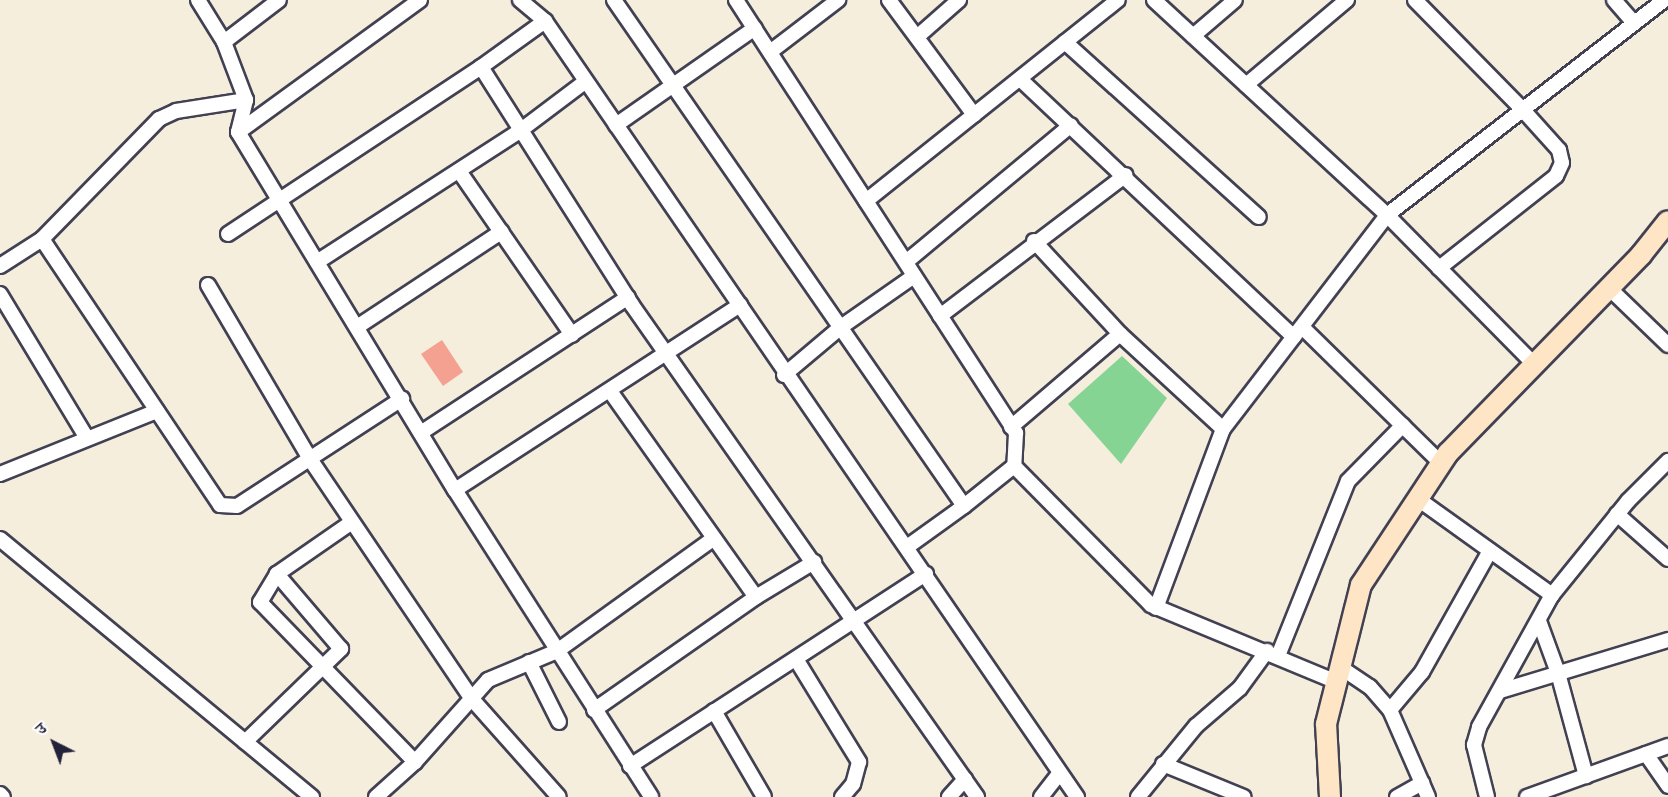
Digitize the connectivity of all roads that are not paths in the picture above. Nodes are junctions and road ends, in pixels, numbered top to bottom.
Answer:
1 (198, 0) edge
2 (279, 0) edge
3 (420, 0) edge
4 (520, 0) edge
5 (614, 0) edge
6 (736, 0) edge
7 (838, 0) edge
8 (889, 0) edge
9 (959, 0) edge
10 (1118, 0) edge
11 (1154, 0) edge
12 (1235, 0) edge
13 (1347, 0) edge
14 (1415, 0) edge
15 (1614, 0) edge
16 (1664, 0) edge
17 (545, 21) junction
18 (1634, 24) junction
19 (755, 28) junction
20 (1193, 36) junction
21 (917, 37) junction
22 (224, 42) junction
23 (1065, 42) junction
24 (770, 52) junction
25 (481, 68) junction
26 (1020, 79) junction
27 (586, 81) junction
28 (1246, 85) junction
29 (670, 87) junction
30 (246, 99) junction
31 (1523, 110) junction
32 (974, 115) junction
33 (616, 125) junction
34 (1071, 125) junction
35 (521, 130) junction
36 (238, 132) junction
37 (459, 171) junction
38 (1126, 175) junction
39 (866, 201) junction
40 (280, 202) junction
41 (1387, 215) junction
42 (1259, 217) dead end
43 (1668, 221) edge
44 (501, 232) junction
45 (228, 234) dead end
46 (42, 239) junction
47 (1034, 241) junction
48 (317, 262) junction
49 (906, 262) junction
50 (0, 266) edge
51 (1438, 268) junction
52 (914, 276) junction
53 (208, 285) dead end
54 (1609, 288) junction
55 (0, 294) edge
56 (628, 297) junction
57 (740, 305) junction
58 (940, 316) junction
59 (357, 327) junction
60 (841, 327) junction
61 (1298, 332) junction
62 (1120, 334) junction
63 (572, 335) junction
64 (1668, 345) edge
65 (667, 354) junction
66 (1534, 364) junction
67 (784, 375) junction
68 (610, 391) junction
69 (402, 399) junction
70 (157, 411) junction
71 (1403, 425) junction
72 (1011, 427) junction
73 (1223, 429) junction
74 (422, 432) junction
75 (87, 438) junction
76 (310, 459) junction
77 (1668, 461) edge
78 (1441, 463) junction
79 (1014, 466) junction
80 (0, 474) edge
81 (455, 490) junction
82 (1418, 499) junction
83 (964, 506) junction
84 (1617, 514) junction
85 (352, 522) junction
86 (714, 538) junction
87 (0, 539) edge
88 (907, 547) junction
89 (1490, 551) junction
90 (1668, 559) edge
91 (814, 562) junction
92 (277, 574) junction
93 (926, 574) junction
94 (1551, 595) junction
95 (756, 597) junction
96 (1156, 608) junction
97 (855, 621) junction
98 (1539, 621) junction
99 (1668, 640) edge
100 (557, 651) junction
101 (1273, 654) junction
102 (796, 659) junction
103 (529, 662) junction
104 (321, 669) junction
105 (1558, 673) junction
106 (1338, 674) junction
107 (1500, 691) junction
108 (471, 698) junction
109 (594, 710) junction
110 (1390, 710) junction
111 (714, 711) junction
112 (559, 722) dead end
113 (245, 742) junction
114 (1668, 746) edge
115 (1646, 754) junction
116 (415, 762) junction
117 (1163, 764) junction
118 (630, 766) junction
119 (1059, 774) junction
120 (1586, 776) junction
121 (964, 779) junction
122 (1422, 783) junction
123 (1668, 786) edge
124 (312, 797) edge
125 (376, 797) edge
126 (559, 797) edge
127 (651, 797) edge
128 (764, 797) edge
129 (842, 797) edge
130 (949, 797) edge
131 (977, 797) edge
132 (1041, 797) edge
133 (1077, 797) edge
134 (1138, 797) edge
135 (1244, 797) edge
136 (1330, 797) edge
137 (1397, 797) edge
138 (1428, 797) edge
139 (1487, 797) edge
140 (1527, 797) edge

1 - 22 street
2 - 22 street
3 - 36 street
4 - 17 street
5 - 29 street
6 - 19 street
7 - 24 street
8 - 21 street
9 - 21 street
10 - 23 street
11 - 20 street
12 - 20 street
13 - 28 street
14 - 31 street
15 - 18 street
16 - 18 street
17 - 25 street
17 - 27 street
18 - 31 street
19 - 24 street
19 - 29 street
20 - 28 street
21 - 32 street
22 - 30 street
23 - 26 street
23 - 42 street
24 - 39 street
25 - 35 street
25 - 40 street
26 - 32 street
26 - 34 street
27 - 33 street
27 - 35 street
28 - 41 street
29 - 33 street
29 - 60 street
30 - 36 street
30 - 46 street
31 - 41 street
31 - 51 street
32 - 39 street
33 - 57 street
34 - 38 street
34 - 49 street
35 - 37 street
35 - 56 street
36 - 40 street
37 - 44 street
37 - 48 street
38 - 47 street
38 - 61 street
39 - 49 street
40 - 45 street
40 - 48 street
41 - 51 street
41 - 61 street
43 - 54 main road
44 - 59 street
44 - 63 street
46 - 50 street
46 - 70 street
47 - 58 street
47 - 62 street
48 - 59 street
49 - 52 street
51 - 66 street
52 - 58 street
52 - 60 street
53 - 76 street
54 - 64 street
54 - 66 main road
55 - 75 street
56 - 63 street
56 - 65 street
57 - 65 street
57 - 67 street
58 - 72 street
59 - 69 street
60 - 67 street
60 - 83 street
61 - 71 street
61 - 73 street
62 - 72 street
62 - 73 street
63 - 74 street
65 - 68 street
65 - 91 street
66 - 78 main road
67 - 88 street
68 - 81 street
68 - 86 street
69 - 74 street
69 - 76 street
70 - 75 street
70 - 76 street
71 - 78 street
71 - 101 street
72 - 79 street
73 - 96 street
74 - 81 street
75 - 80 street
76 - 85 street
77 - 84 street
78 - 82 main road
79 - 83 street
79 - 96 street
81 - 100 street
82 - 89 street
82 - 106 main road
83 - 88 street
84 - 90 street
84 - 94 street
85 - 92 street
85 - 108 street
86 - 95 street
86 - 100 street
87 - 113 street
88 - 93 street
89 - 94 street
89 - 110 street
91 - 95 street
91 - 97 street
92 - 104 street
92 - 104 street
93 - 97 street
93 - 119 street
94 - 98 street
95 - 109 street
96 - 101 street
97 - 102 street
97 - 121 street
98 - 105 street
98 - 107 street
99 - 105 street
100 - 103 street
100 - 109 street
101 - 106 street
101 - 117 street
102 - 111 street
102 - 129 street
103 - 108 street
103 - 112 street
104 - 113 street
104 - 116 street
105 - 107 street
105 - 120 street
106 - 110 street
106 - 136 main road
107 - 139 street
108 - 116 street
108 - 126 street
109 - 118 street
110 - 122 street
111 - 118 street
111 - 128 street
113 - 124 street
114 - 115 street
115 - 120 street
115 - 123 street
116 - 125 street
117 - 134 street
117 - 135 street
118 - 127 street
119 - 132 street
119 - 133 street
120 - 140 street
121 - 130 street
121 - 131 street
122 - 137 street
122 - 138 street

